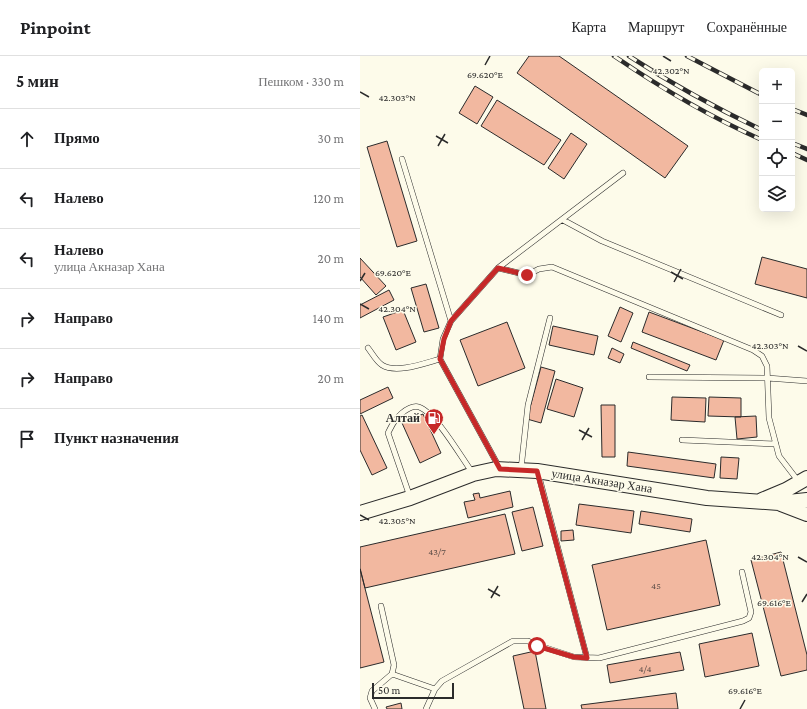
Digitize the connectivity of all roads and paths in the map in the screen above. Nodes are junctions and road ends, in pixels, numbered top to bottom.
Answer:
1 (402, 159) dead end
2 (623, 173) dead end
3 (563, 220) junction
4 (498, 268) junction
5 (781, 315) dead end
6 (550, 318) dead end
7 (451, 321) junction
8 (368, 348) dead end
9 (440, 359) junction
10 (649, 377) dead end
11 (768, 378) junction
12 (807, 381) edge
13 (682, 440) dead end
14 (776, 444) junction
15 (500, 469) junction
16 (521, 470) junction
17 (537, 471) junction
18 (472, 474) junction
19 (803, 480) edge
20 (410, 498) junction
21 (807, 500) edge
22 (760, 501) junction
23 (779, 503) junction
24 (360, 513) edge
25 (807, 514) edge
26 (742, 572) dead end
27 (381, 606) dead end
28 (587, 658) junction
29 (392, 674) junction
30 (434, 689) junction
31 (375, 709) edge
32 (426, 709) edge

1 - 7 lane
2 - 3 lane
3 - 4 lane
3 - 5 lane
4 - 7 lane
4 - 11 lane
6 - 16 lane
7 - 9 lane
8 - 9 lane
9 - 15 lane
10 - 11 lane
11 - 12 lane
11 - 14 lane
13 - 14 lane
14 - 19 lane
15 - 16 main road, улица Акназар Хана
15 - 18 main road, улица Акназар Хана
16 - 17 main road, улица Акназар Хана
17 - 22 main road, улица Акназар Хана
17 - 28 lane
18 - 20 main road, улица Акназар Хана
18 - 20 lane
19 - 22 main road
20 - 24 main road, улица Акназар Хана
21 - 23 main road, улица Акназар Хана
22 - 23 main road, улица Акназар Хана
23 - 25 main road, улица Акназар Хана
26 - 28 lane
27 - 29 lane
28 - 30 lane
29 - 30 lane
29 - 31 lane
30 - 32 lane

